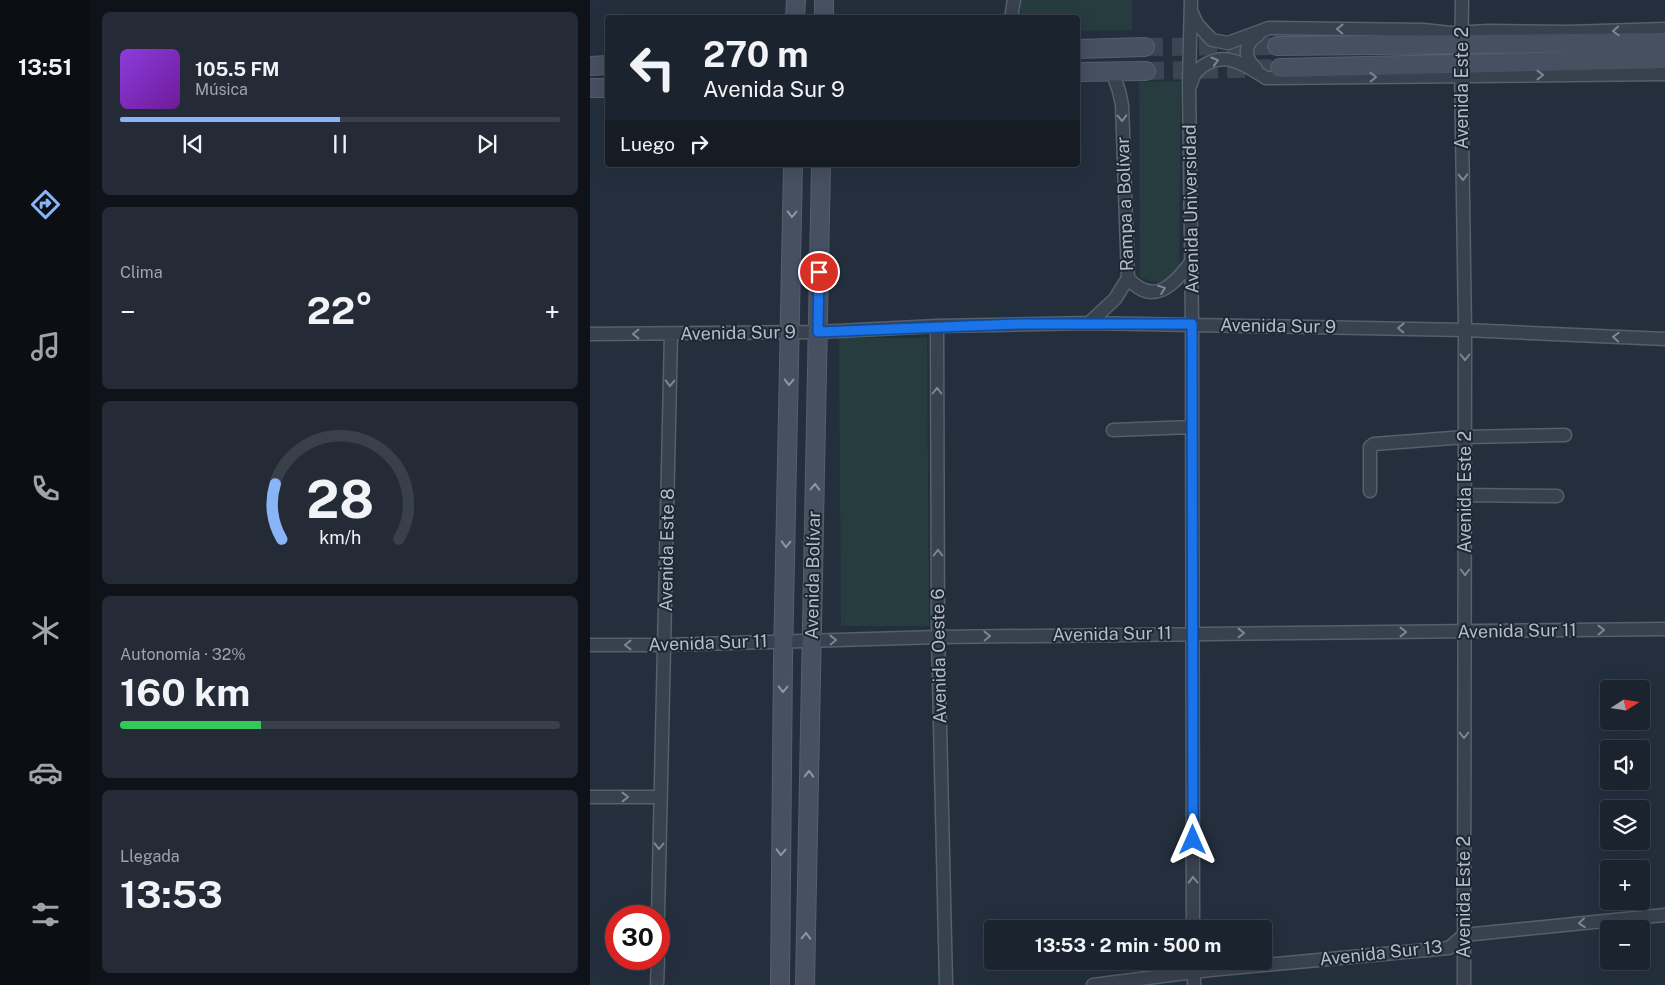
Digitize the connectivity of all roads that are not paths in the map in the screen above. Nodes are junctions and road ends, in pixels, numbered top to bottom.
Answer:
1 (796, 0) edge
2 (824, 0) edge
3 (1014, 0) edge
4 (1462, 0) edge
5 (1191, 6) edge
6 (796, 15) edge
7 (824, 15) edge
8 (1012, 15) edge
9 (1269, 28) junction
10 (1665, 29) edge
11 (1493, 38) junction
12 (1461, 39) junction
13 (1665, 42) edge
14 (1277, 46) tunnel mouth
15 (1145, 47) tunnel mouth
16 (1080, 49) edge
17 (1665, 60) edge
18 (605, 65) edge
19 (590, 66) edge
20 (1495, 69) junction
21 (1461, 70) junction
22 (1112, 71) junction
23 (1146, 71) tunnel mouth
24 (1080, 72) edge
25 (1273, 73) junction
26 (1665, 74) edge
27 (590, 88) edge
28 (605, 88) edge
29 (1189, 97) junction
30 (793, 167) edge
31 (822, 167) edge
32 (1191, 262) junction
33 (1128, 278) junction
34 (1090, 323) junction
35 (1192, 324) junction
36 (937, 326) junction
37 (1466, 330) junction
38 (818, 332) junction
39 (790, 333) junction
40 (590, 334) edge
41 (671, 334) junction
42 (1665, 339) edge
43 (1192, 426) junction
44 (1113, 430) dead end
45 (1565, 434) dead end
46 (1465, 437) junction
47 (1370, 491) dead end
48 (1465, 495) junction
49 (1557, 496) dead end
50 (1665, 629) edge
51 (1465, 631) junction
52 (1192, 633) junction
53 (938, 637) junction
54 (812, 640) junction
55 (784, 641) junction
56 (665, 644) junction
57 (590, 645) edge
58 (590, 797) edge
59 (660, 797) junction
60 (658, 905) edge
61 (1665, 915) edge
62 (1194, 920) edge
63 (1464, 935) junction
64 (1272, 960) edge
65 (658, 970) edge
66 (1173, 970) edge
67 (1194, 970) edge
68 (657, 985) edge
69 (780, 985) edge
70 (806, 985) edge
71 (946, 985) edge
72 (1093, 985) edge
73 (1194, 985) edge
74 (1464, 985) edge

1 - 6 main road
2 - 7 main road
3 - 8 street
4 - 12 street, Avenida Este 2
5 - 9 street
5 - 29 street, Avenida Universidad
12 -> 9 street
9 - 25 street
10 -> 11 street
11 - 12 main road
11 - 13 main road
12 - 14 main road
12 - 21 street, Avenida Este 2
15 - 16 main road
17 - 20 main road
18 - 19 main road
20 - 21 main road
20 -> 26 street
21 - 25 main road
25 -> 21 street
21 -> 37 street, Avenida Este 2
22 - 23 main road
22 - 24 main road
22 -> 33 street, Rampa a Bolívar
29 -> 25 street
27 - 28 main road
29 - 32 street, Avenida Universidad
30 -> 39 main road, Avenida Bolívar
31 - 38 main road, Avenida Bolívar
33 -> 32 street
32 - 35 street, Avenida Universidad
33 - 34 street, Rampa a Bolívar
34 - 35 street, Avenida Sur 9
34 - 36 street, Avenida Sur 9
37 -> 35 street, Avenida Sur 9
35 - 43 street, Avenida Universidad
36 - 38 street, Avenida Sur 9
53 -> 36 street, Avenida Oeste 6
42 -> 37 street, Avenida Sur 9
37 -> 46 street, Avenida Este 2
38 - 39 street, Avenida Sur 9
54 -> 38 main road, Avenida Bolívar
39 - 41 street, Avenida Sur 9
39 -> 55 main road, Avenida Bolívar
41 -> 40 street, Avenida Sur 9
41 -> 56 street, Avenida Este 8
43 - 44 street
43 - 52 street, Avenida Universidad
45 - 46 street
46 - 47 street
46 - 48 street, Avenida Este 2
48 - 49 street
48 -> 51 street, Avenida Este 2
51 -> 50 street, Avenida Sur 11
52 -> 51 street, Avenida Sur 11
51 -> 63 street, Avenida Este 2
53 -> 52 street, Avenida Sur 11
62 -> 52 street, Avenida Universidad
54 -> 53 street, Avenida Sur 11
53 - 71 street, Avenida Oeste 6
54 - 55 street, Avenida Sur 11
70 -> 54 main road, Avenida Bolívar
55 - 56 street, Avenida Sur 11
55 -> 69 main road, Avenida Bolívar
56 -> 57 street, Avenida Sur 11
56 - 59 street, Avenida Este 8
58 -> 59 street
59 -> 60 street, Avenida Este 8
61 -> 63 street, Avenida Sur 13
63 - 64 street, Avenida Sur 13
63 - 74 street, Avenida Este 2
65 - 68 street
66 - 72 street, Avenida Sur 13
67 - 73 street

